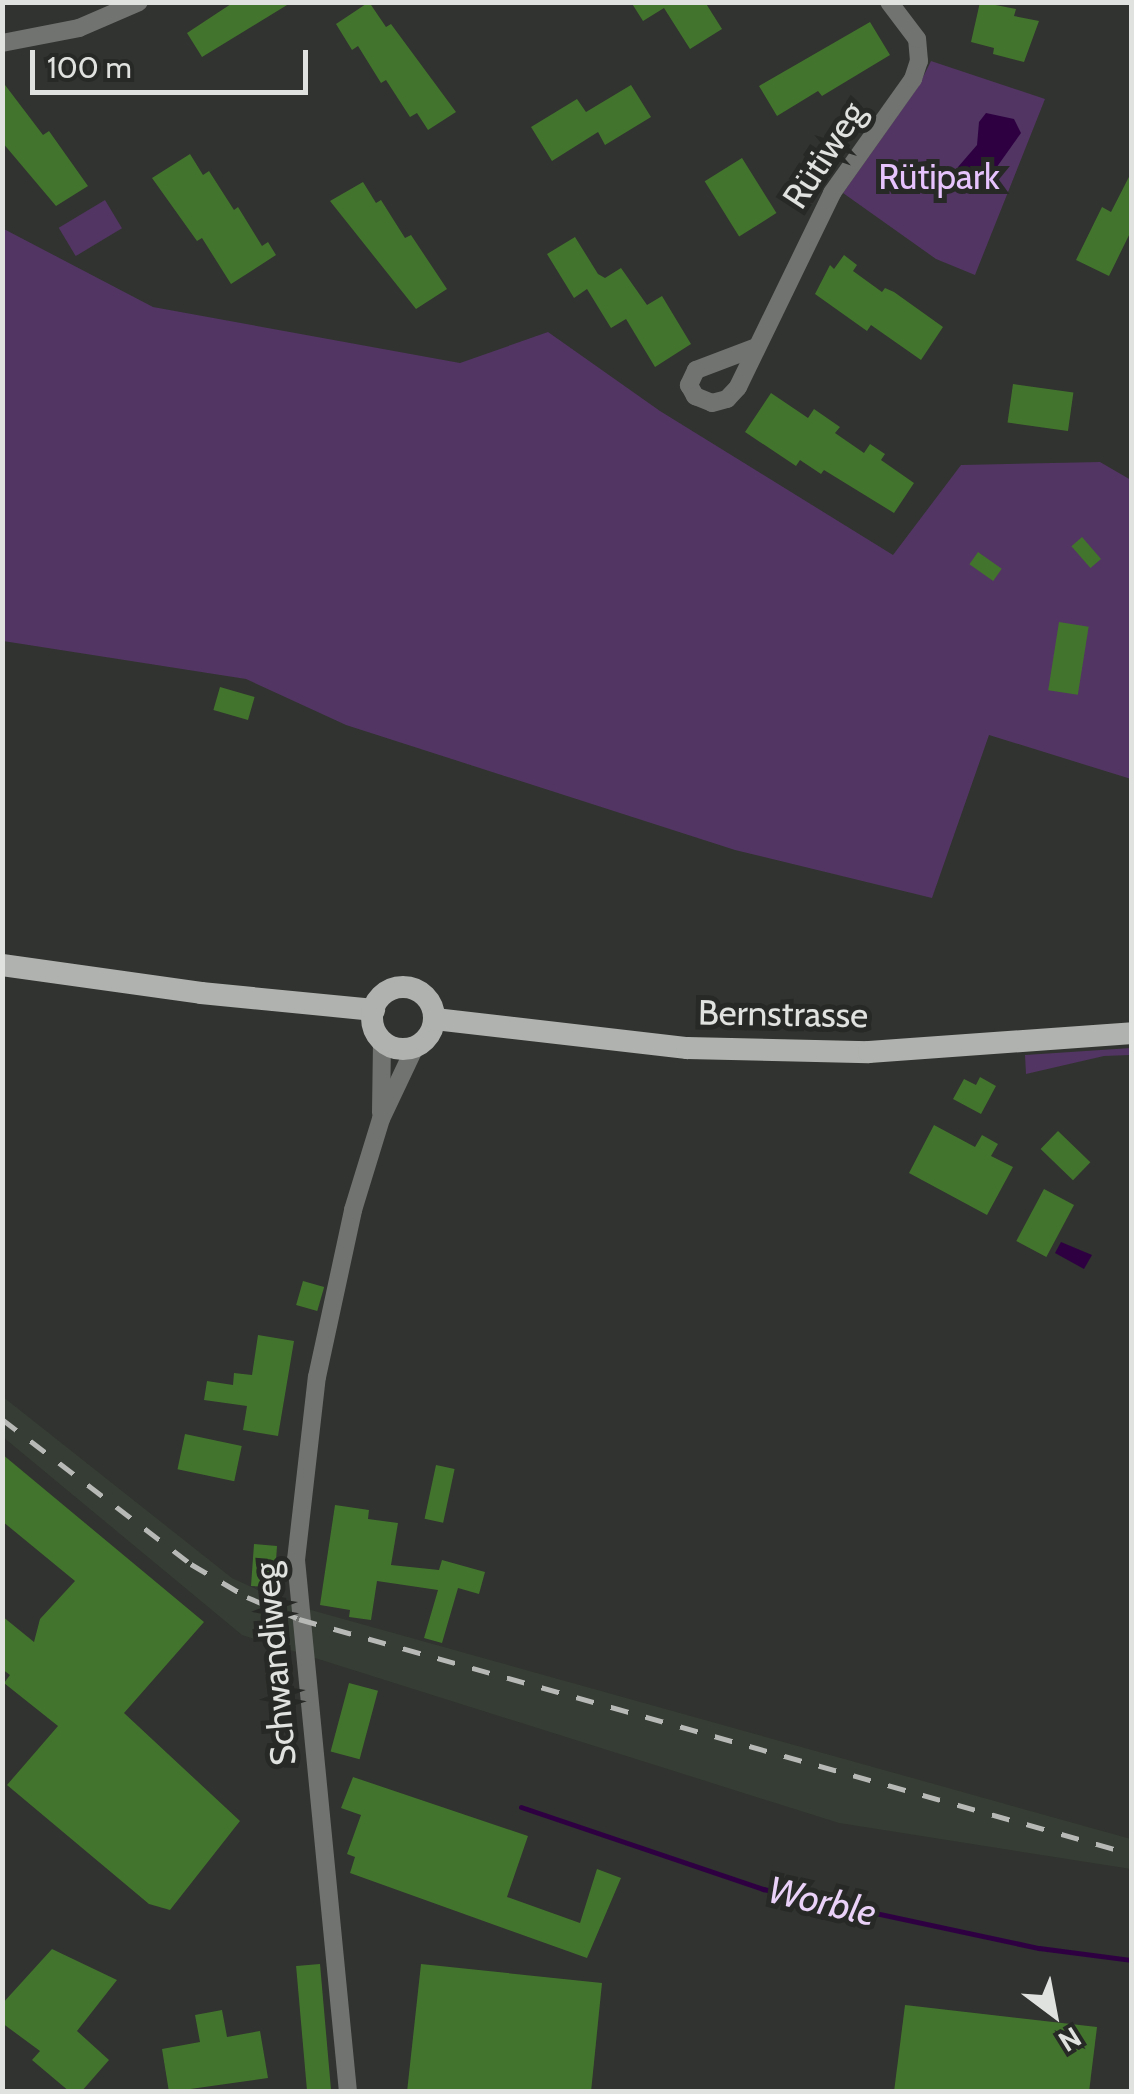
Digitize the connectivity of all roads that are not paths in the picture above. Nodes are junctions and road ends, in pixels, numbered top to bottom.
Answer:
1 (139, 2) edge
2 (889, 2) edge
3 (2, 43) edge
4 (754, 348) dead end
5 (2, 965) edge
6 (374, 1010) junction
7 (434, 1019) junction
8 (1132, 1034) edge
9 (382, 1042) junction
10 (415, 1047) junction
11 (381, 1119) junction
12 (348, 2092) edge

1 - 3 street
2 - 4 street, Rütiweg
5 - 6 main road
6 - 7 main road
6 - 9 main road
7 - 8 main road, Bernstrasse
7 - 10 main road
9 - 10 main road
9 - 11 street, Schwandiweg
10 - 11 street, Schwandiweg
11 - 12 street, Schwandiweg

